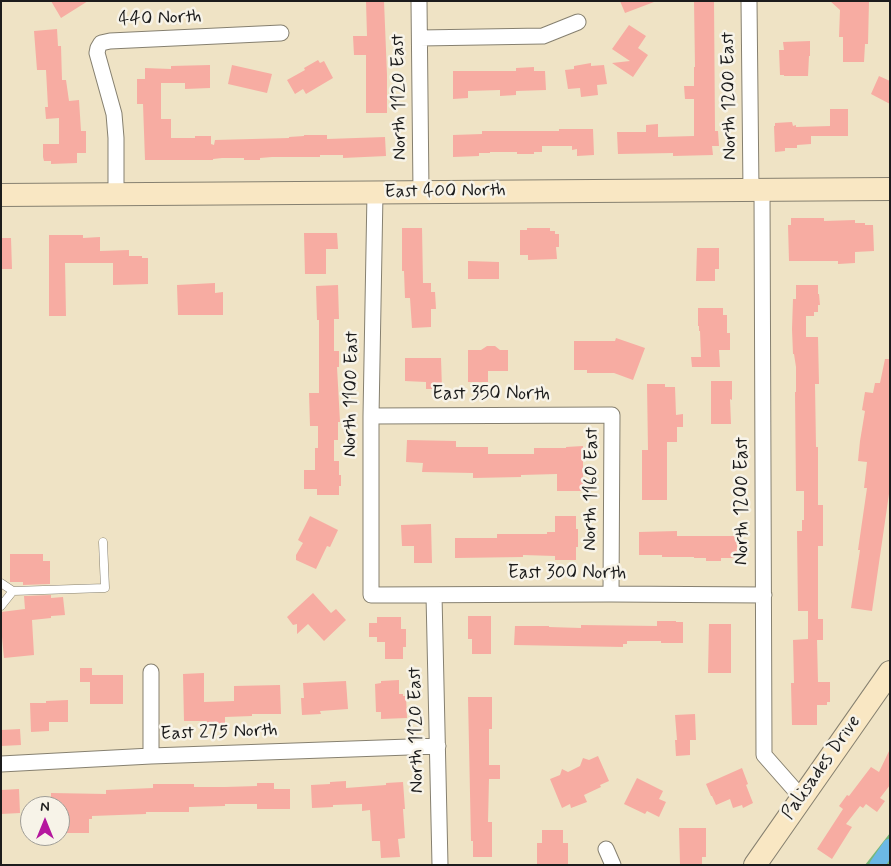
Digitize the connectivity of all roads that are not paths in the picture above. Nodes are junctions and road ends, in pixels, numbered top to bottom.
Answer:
1 (419, 1) edge
2 (749, 1) edge
3 (578, 22) dead end
4 (281, 33) dead end
5 (420, 38) junction
6 (890, 189) edge
7 (756, 191) junction
8 (421, 192) junction
9 (376, 193) junction
10 (1, 195) edge
11 (116, 195) junction
12 (612, 415) joint
13 (371, 416) junction
14 (103, 542) dead end
15 (1, 583) edge
16 (14, 591) junction
17 (611, 594) junction
18 (371, 595) joint
19 (434, 595) junction
20 (764, 595) junction
21 (1, 606) edge
22 (150, 672) dead end
23 (890, 672) edge
24 (438, 746) junction
25 (151, 756) junction
26 (1, 764) edge
27 (802, 797) junction
28 (606, 850) dead end
29 (440, 865) edge
30 (613, 865) edge
31 (754, 865) edge

1 - 5 street, North 1120 East
2 - 7 street, North 1200 East
3 - 5 street
4 - 11 street, 440 North
5 - 8 street, North 1120 East
6 - 7 street, East 400 North
7 - 8 street, East 400 North
7 - 20 street, North 1200 East
8 - 9 street, East 400 North
9 - 11 street, East 400 North
9 - 13 street, North 1100 East
10 - 11 street, East 400 North
12 - 13 street, East 350 North
12 - 17 street, North 1160 East
13 - 18 street, North 1100 East
14 - 16 lane
15 - 16 lane
16 - 21 lane
17 - 19 street, East 300 North
17 - 20 street, East 300 North
18 - 19 street, East 300 North
19 - 24 street, North 1120 East
20 - 27 street, North 1200 East
22 - 25 street
23 - 27 street, Palisades Drive
24 - 25 street, East 275 North
24 - 29 street, North 1120 East
25 - 26 street, East 275 North
27 - 31 street, Palisades Drive
28 - 30 street

